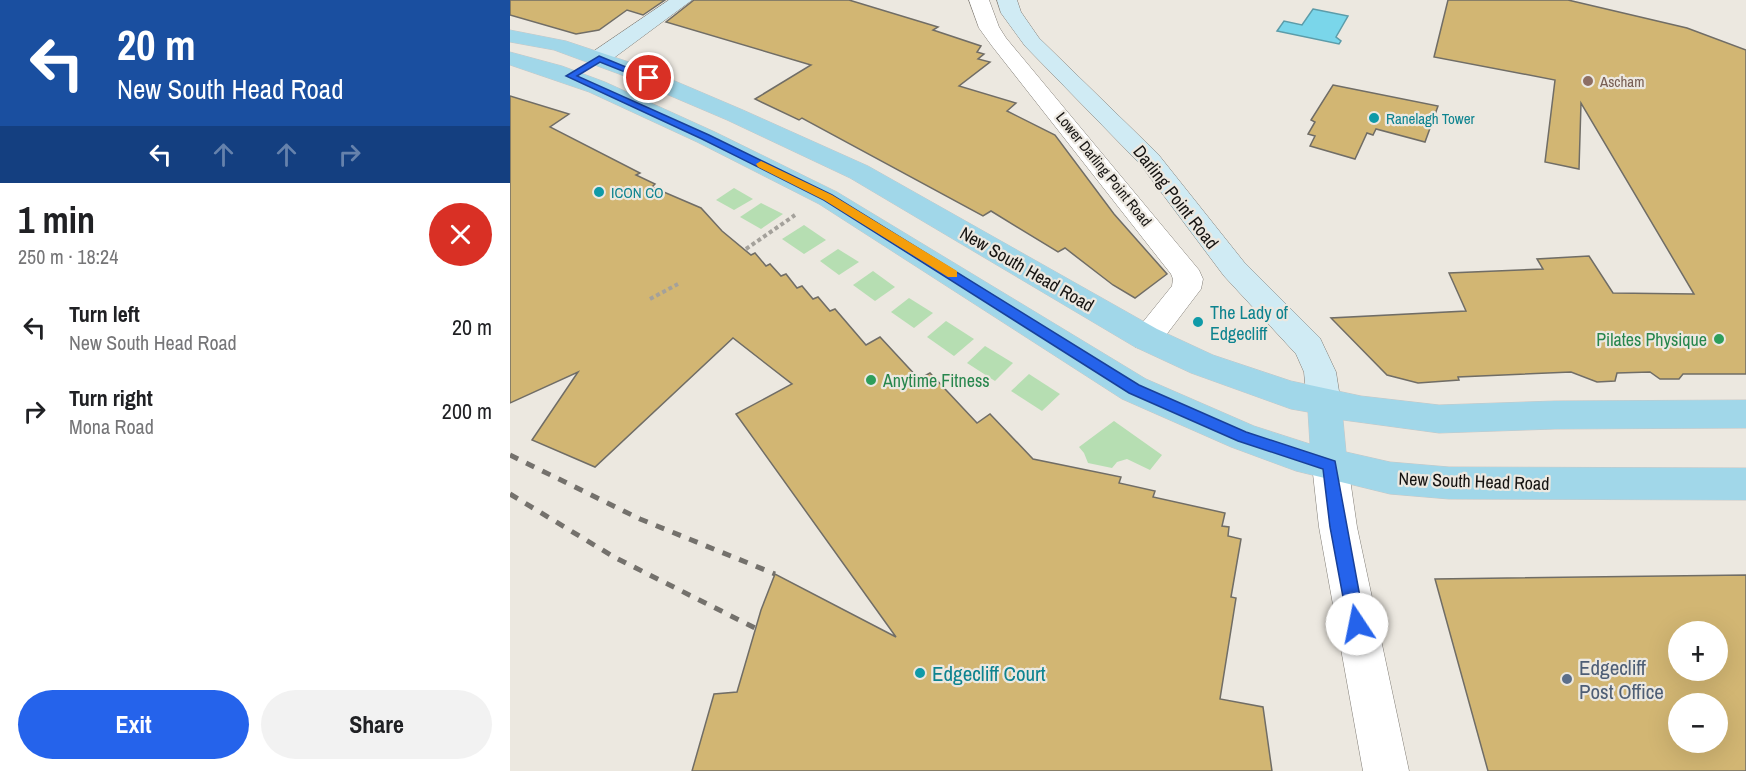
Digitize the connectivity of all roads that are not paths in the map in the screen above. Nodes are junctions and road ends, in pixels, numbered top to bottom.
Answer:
1 (682, 0) edge
2 (979, 0) edge
3 (1007, 0) edge
4 (510, 36) edge
5 (599, 58) junction
6 (513, 60) edge
7 (570, 76) junction
8 (1146, 338) junction
9 (1324, 404) junction
10 (1746, 414) edge
11 (1329, 465) junction
12 (1746, 484) edge
13 (1386, 771) edge

1 - 5 street
2 - 8 street, Lower Darling Point Road
3 - 9 street, Darling Point Road
4 - 5 main road, New South Head Road
5 - 7 main road
5 - 8 main road, New South Head Road
6 - 7 main road, New South Head Road
7 - 11 main road, New South Head Road
8 - 9 main road, New South Head Road
9 - 10 main road, New South Head Road
9 - 11 main road
11 - 12 main road, New South Head Road
11 - 13 street

